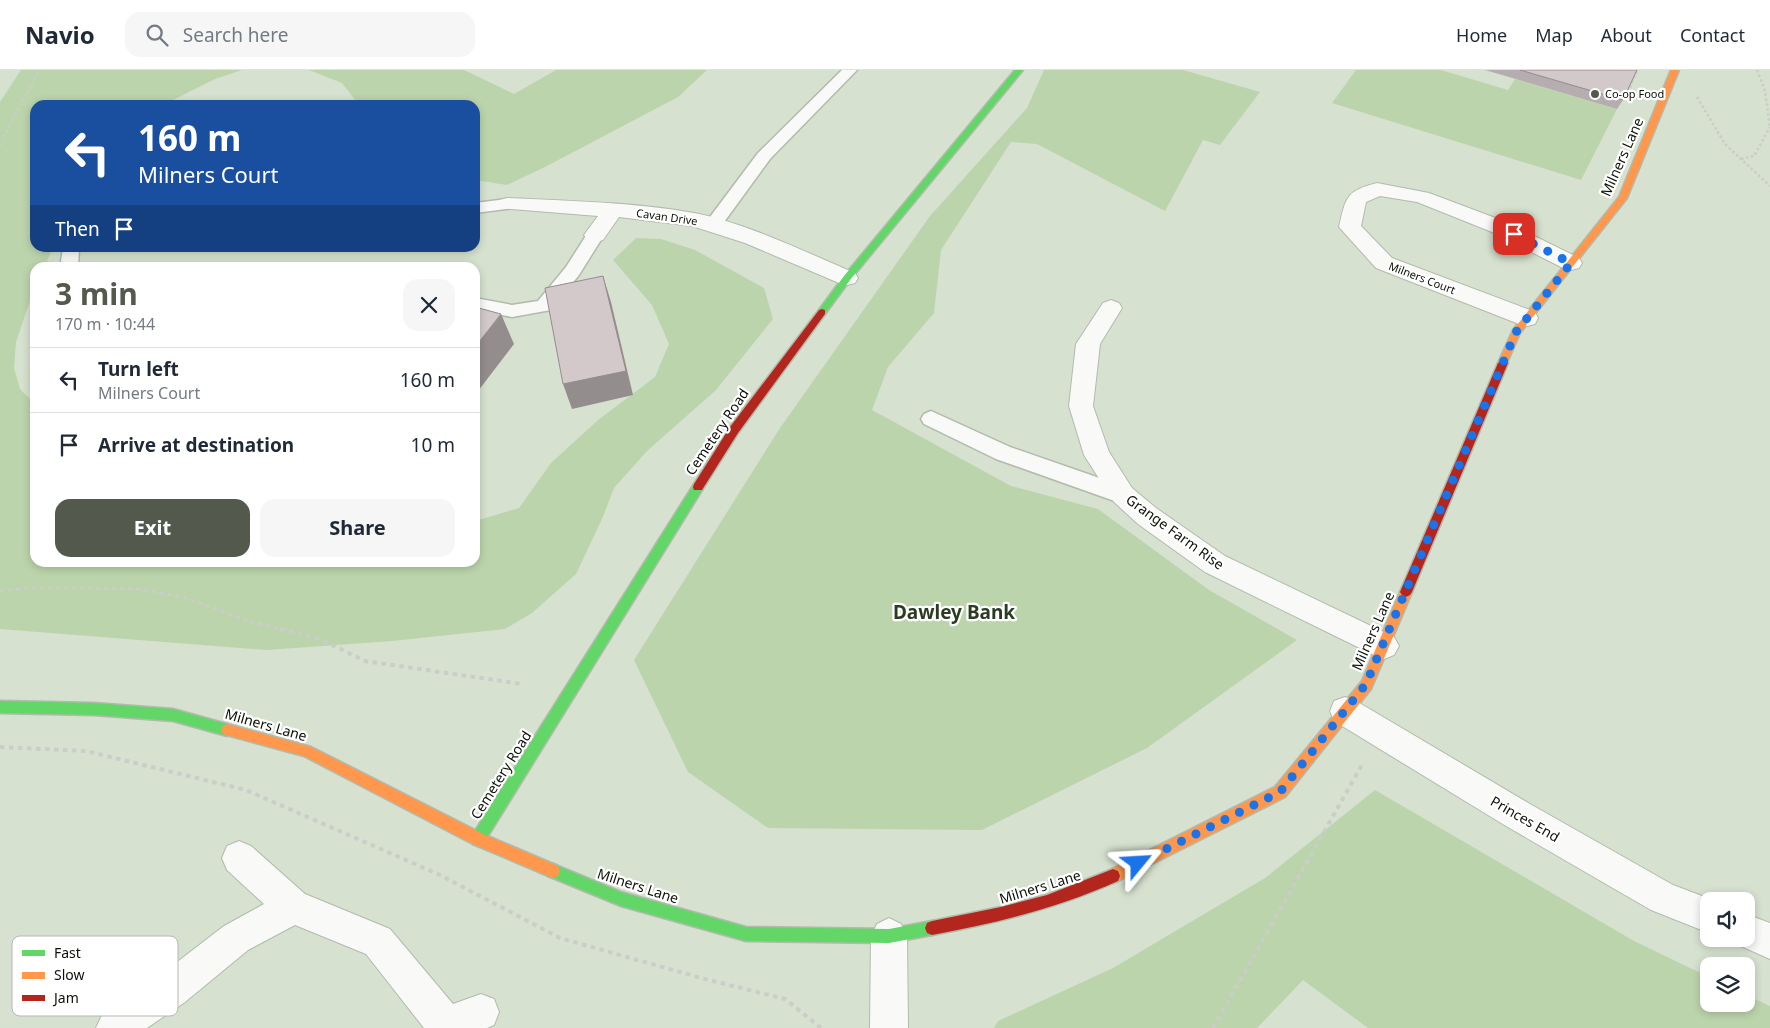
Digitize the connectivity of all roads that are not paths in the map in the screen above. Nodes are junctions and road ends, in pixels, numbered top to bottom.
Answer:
1 (850, 70) edge
2 (1019, 70) edge
3 (1675, 70) edge
4 (507, 204) joint
5 (480, 207) edge
6 (613, 210) junction
7 (713, 226) junction
8 (595, 235) joint
9 (1571, 263) junction
10 (847, 278) junction
11 (480, 305) edge
12 (1111, 308) dead end
13 (1527, 318) junction
14 (931, 419) dead end
15 (1123, 495) junction
16 (1384, 646) junction
17 (0, 707) edge
18 (1346, 711) junction
19 (478, 839) junction
20 (238, 858) dead end
21 (293, 907) junction
22 (1700, 912) edge
23 (1755, 935) edge
24 (889, 936) junction
25 (1770, 941) edge
26 (178, 983) edge
27 (481, 1012) dead end
28 (132, 1016) edge
29 (444, 1027) edge
30 (115, 1028) edge
31 (889, 1028) edge

1 - 7 lane
2 - 10 street, Cemetery Road
3 - 9 street, Milners Lane
4 - 5 lane
4 - 6 street, Cavan Drive
6 - 7 street, Cavan Drive
6 - 8 street
7 - 10 street, Cavan Drive
8 - 11 lane
9 - 13 street, Milners Lane
9 - 13 street, Milners Court
10 - 19 street, Cemetery Road
12 - 15 street, Grange Farm Rise
13 - 16 street, Milners Lane
14 - 15 lane
15 - 16 street, Grange Farm Rise
16 - 18 street, Milners Lane
17 - 19 street, Milners Lane
18 - 22 street, Princes End
18 - 24 street, Milners Lane
19 - 24 street, Milners Lane
20 - 21 street
21 - 26 street
21 - 29 street
23 - 25 street
24 - 31 street
27 - 29 street
28 - 30 street

